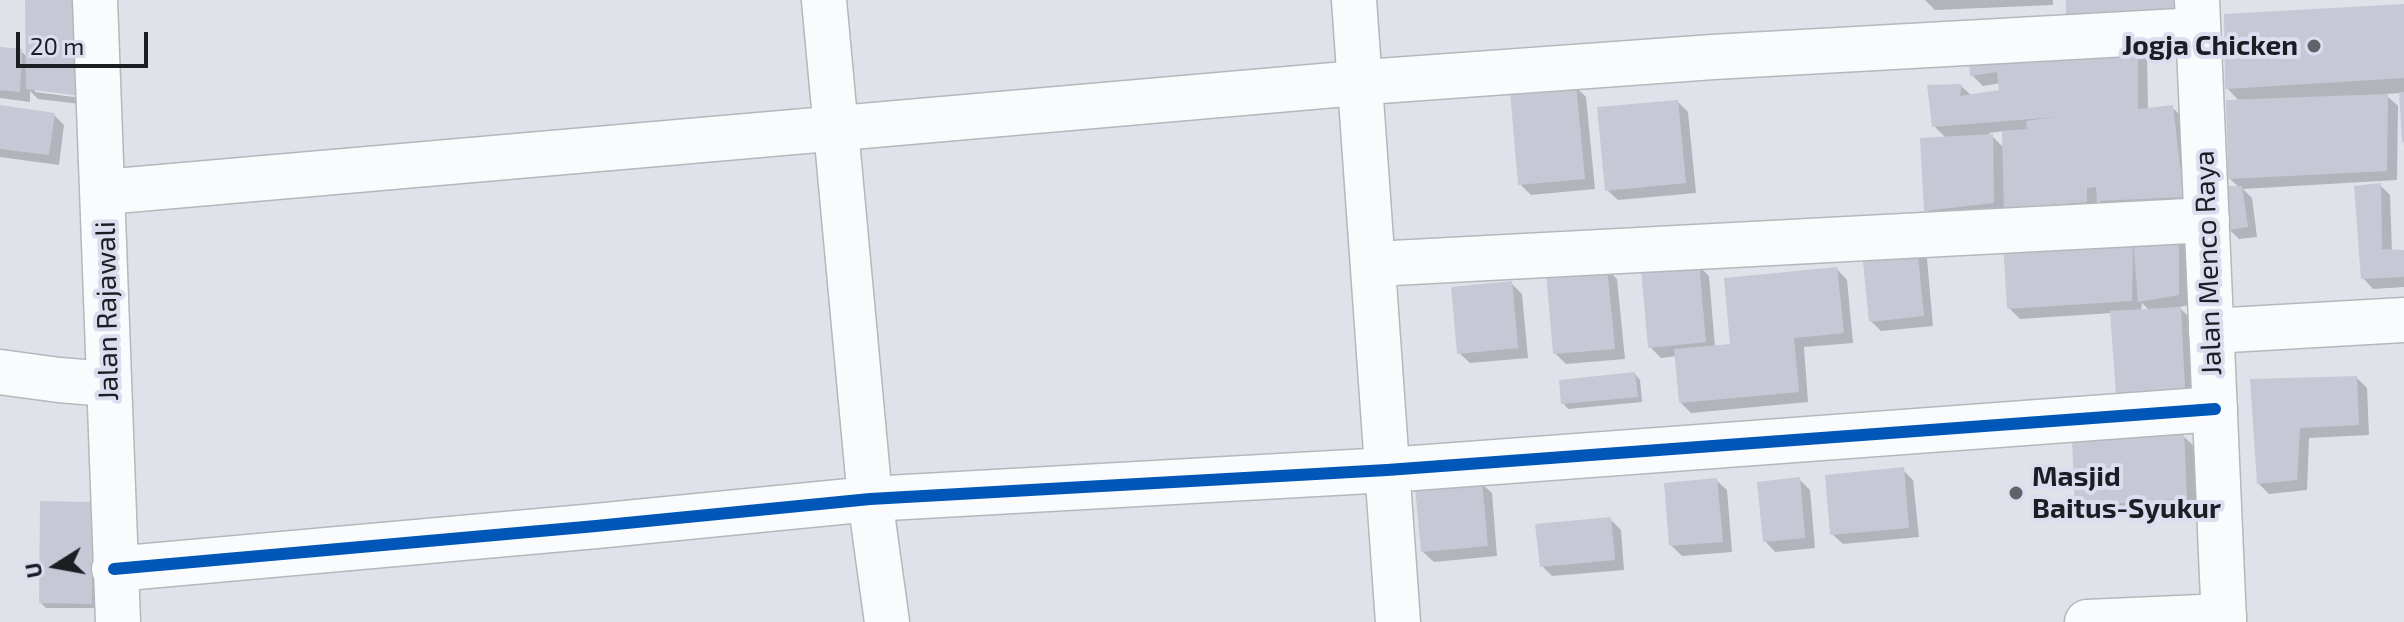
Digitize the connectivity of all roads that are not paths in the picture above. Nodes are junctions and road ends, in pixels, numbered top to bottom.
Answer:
1 (95, 0) edge
2 (824, 0) edge
3 (1354, 0) edge
4 (2197, 15) edge
5 (1359, 83) junction
6 (836, 126) junction
7 (104, 192) junction
8 (2207, 220) junction
9 (1374, 264) junction
10 (2404, 320) edge
11 (2211, 331) junction
12 (0, 372) edge
13 (108, 384) junction
14 (2215, 409) junction
15 (1387, 470) junction
16 (870, 499) junction
17 (114, 569) junction
18 (2224, 619) edge
19 (118, 622) edge
20 (887, 622) edge
21 (1398, 622) edge
22 (2087, 622) edge

1 - 7 street, Jalan Rajawali
2 - 6 street
3 - 5 street
4 - 5 street
4 - 8 street, Jalan Menco Raya
5 - 6 street
5 - 9 street
6 - 7 street
6 - 16 street
7 - 13 street, Jalan Rajawali
8 - 9 street
8 - 11 street, Jalan Menco Raya
9 - 15 street
10 - 11 street
11 - 14 street, Jalan Menco Raya
12 - 13 street
13 - 17 street, Jalan Rajawali
14 - 15 street
14 - 18 street, Jalan Menco Raya
15 - 16 street
15 - 21 street
16 - 17 street
16 - 20 street
17 - 19 street, Jalan Rajawali
18 - 22 street

